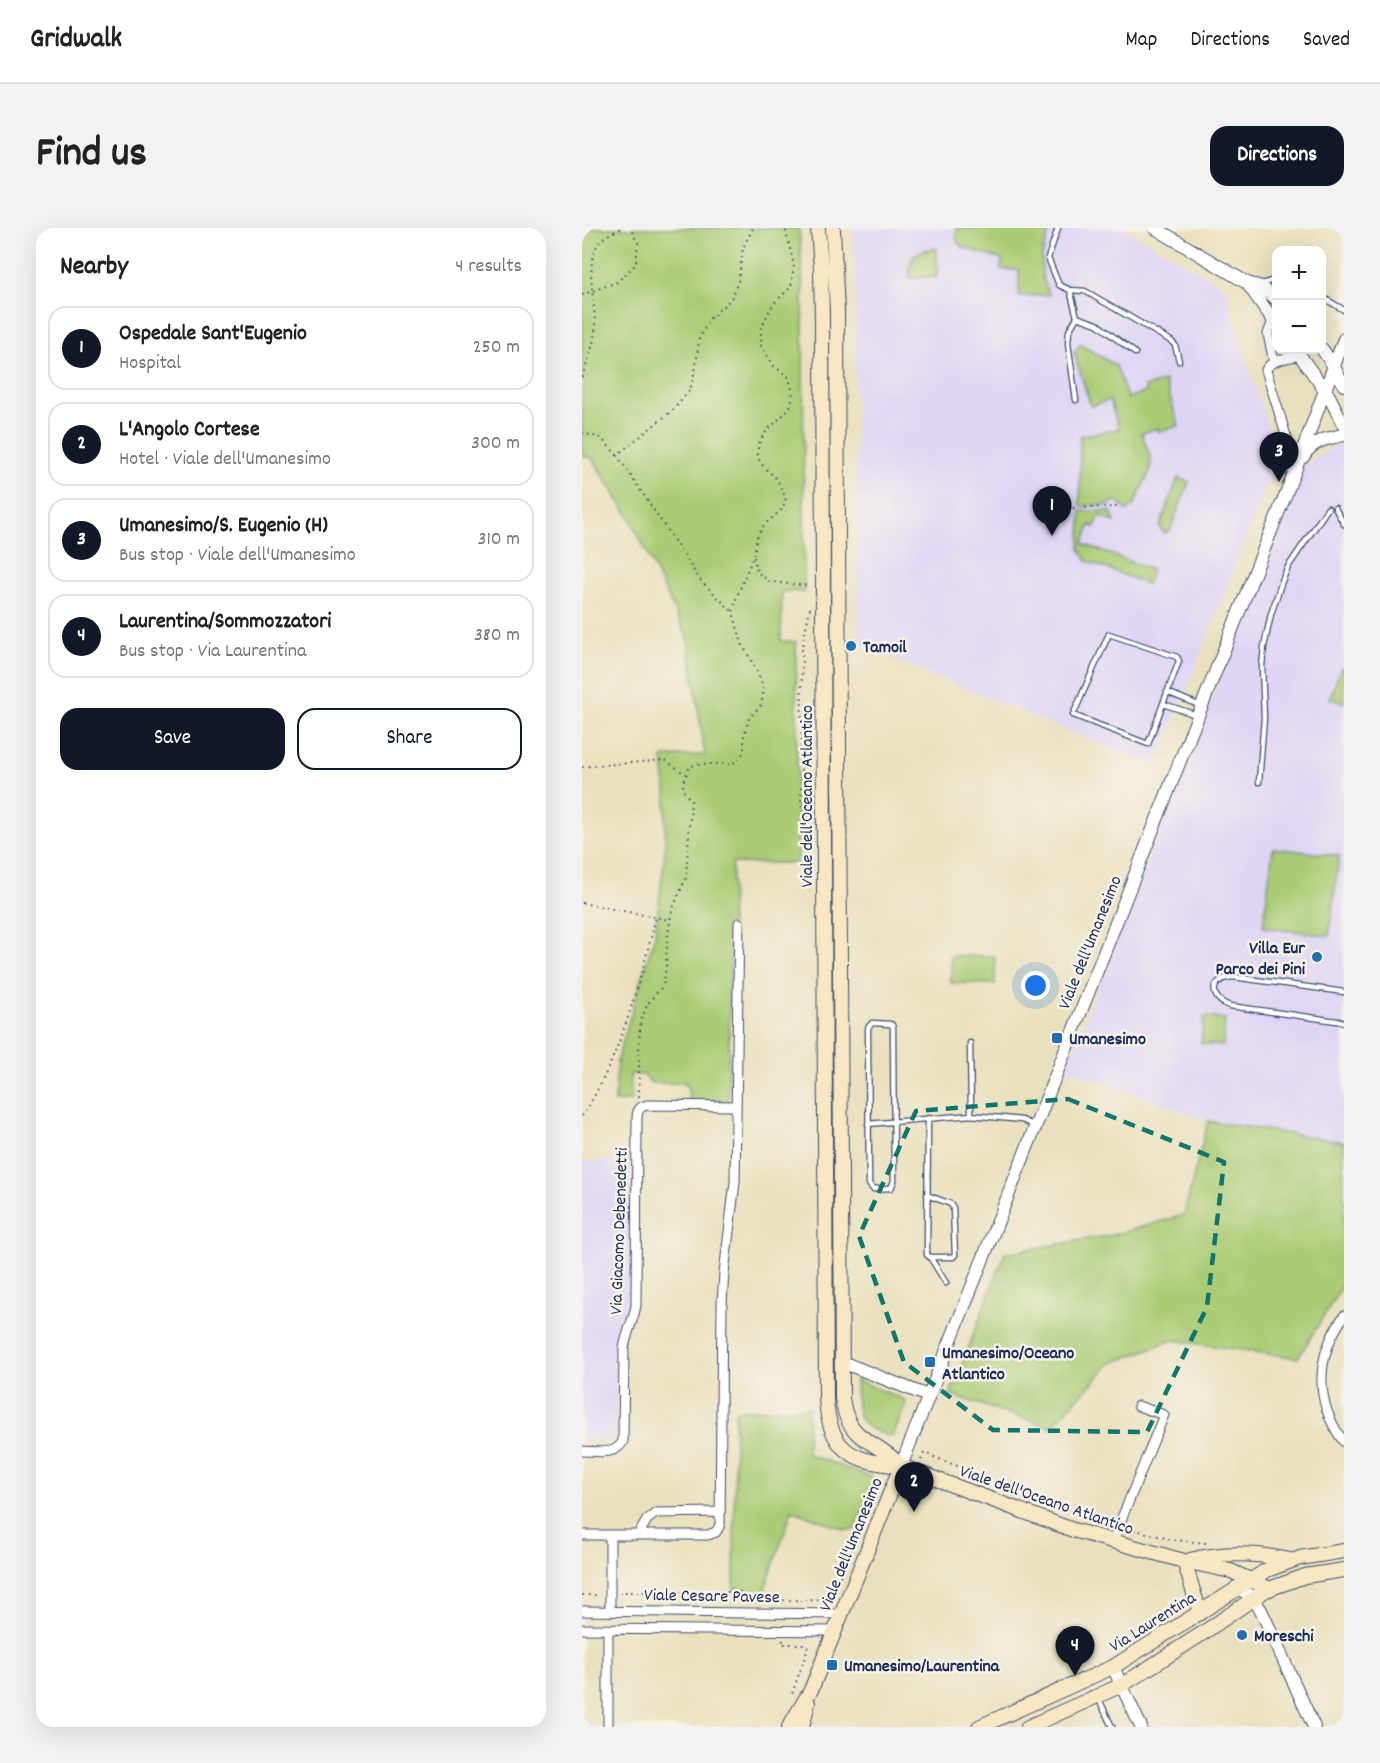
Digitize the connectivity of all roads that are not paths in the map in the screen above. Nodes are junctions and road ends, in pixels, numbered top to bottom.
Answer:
1 (818, 228) edge
2 (833, 228) edge
3 (1058, 228) edge
4 (1155, 228) edge
5 (1272, 280) edge
6 (1252, 284) junction
7 (1070, 291) junction
8 (1272, 295) edge
9 (1326, 299) edge
10 (1344, 310) edge
11 (1272, 316) edge
12 (1077, 317) junction
13 (1272, 327) edge
14 (1344, 339) edge
15 (1135, 353) dead end
16 (1272, 353) edge
17 (1272, 354) edge
18 (1293, 354) edge
19 (1299, 354) edge
20 (1325, 354) edge
21 (1179, 361) dead end
22 (1274, 362) junction
23 (1333, 366) junction
24 (1344, 385) edge
25 (1324, 389) junction
26 (1076, 400) dead end
27 (1344, 426) edge
28 (1344, 435) edge
29 (1296, 468) junction
30 (1328, 508) dead end
31 (1335, 508) dead end
32 (1344, 524) edge
33 (1167, 692) junction
34 (1163, 704) junction
35 (1200, 710) junction
36 (1260, 782) dead end
37 (739, 923) dead end
38 (1344, 992) edge
39 (1344, 1022) edge
40 (970, 1043) dead end
41 (736, 1106) junction
42 (971, 1115) junction
43 (928, 1118) junction
44 (894, 1121) junction
45 (868, 1124) junction
46 (1035, 1126) junction
47 (927, 1195) junction
48 (930, 1257) junction
49 (946, 1283) dead end
50 (1344, 1316) edge
51 (842, 1362) junction
52 (928, 1396) junction
53 (1138, 1406) dead end
54 (1344, 1442) edge
55 (582, 1451) edge
56 (901, 1466) junction
57 (720, 1512) junction
58 (582, 1535) edge
59 (610, 1535) junction
60 (638, 1535) junction
61 (1113, 1543) junction
62 (1344, 1551) edge
63 (1292, 1560) junction
64 (1184, 1561) junction
65 (1344, 1570) edge
66 (1250, 1579) junction
67 (1236, 1587) junction
68 (1270, 1589) junction
69 (1254, 1598) junction
70 (582, 1611) edge
71 (610, 1611) junction
72 (710, 1611) junction
73 (1200, 1613) junction
74 (841, 1614) junction
75 (582, 1629) edge
76 (608, 1629) junction
77 (710, 1629) junction
78 (834, 1630) junction
79 (1113, 1667) junction
80 (1122, 1685) junction
81 (811, 1690) junction
82 (1098, 1696) junction
83 (608, 1727) edge
84 (789, 1727) edge
85 (802, 1727) edge
86 (980, 1727) edge
87 (1028, 1727) edge
88 (1112, 1727) edge
89 (1141, 1727) edge
90 (1314, 1727) edge

1 - 56 main road, Viale dell'Oceano Atlantico
2 - 51 main road, Viale dell'Oceano Atlantico
3 - 7 lane
4 - 6 street
5 - 6 lane
6 - 8 street
6 - 11 street
7 - 12 lane
7 - 21 lane
9 - 10 lane
12 - 15 lane
12 - 26 lane
13 - 16 street
14 - 23 street, Viale dell'Umanesimo
17 - 22 street
18 - 22 street
19 - 25 street
20 - 23 street
22 - 29 street
23 - 24 street
23 - 25 street, Viale dell'Umanesimo
25 - 27 street
25 - 29 street, Viale dell'Umanesimo
28 - 29 street
29 - 35 street, Viale dell'Umanesimo
30 - 36 lane
31 - 32 lane
33 - 34 lane
33 - 34 lane
33 - 35 lane
34 - 35 lane
35 - 46 street, Viale dell'Umanesimo
37 - 41 street
38 - 39 lane
40 - 42 lane
41 - 55 street, Via Giacomo Debenedetti
41 - 57 street
42 - 43 lane
42 - 46 lane
43 - 44 lane
43 - 47 lane
44 - 45 lane
44 - 45 lane
44 - 45 lane
46 - 52 street, Viale dell'Umanesimo
47 - 48 lane
47 - 48 lane
48 - 49 lane
50 - 54 street
51 - 52 street
51 - 56 main road, Viale dell'Oceano Atlantico
52 - 56 street, Viale dell'Umanesimo
53 - 61 street
56 - 61 main road, Viale dell'Oceano Atlantico
56 - 74 main road, Viale dell'Umanesimo
57 - 60 street
57 - 60 street
58 - 59 street
59 - 60 street
59 - 71 street
61 - 64 main road, Viale dell'Oceano Atlantico
62 - 63 main road, Via Laurentina
63 - 64 main road, Viale dell'Oceano Atlantico
63 - 66 main road, Via Laurentina
64 - 66 main road, Viale dell'Oceano Atlantico
64 - 73 main road
65 - 68 main road, Via Laurentina
66 - 67 main road, Via Laurentina
66 - 68 main road, Viale dell'Oceano Atlantico
67 - 69 street
67 - 73 main road, Via Laurentina
68 - 69 main road, Via Laurentina
69 - 80 main road, Via Laurentina
69 - 90 street
70 - 71 street, Viale Cesare Pavese
71 - 72 street, Viale Cesare Pavese
72 - 74 street, Viale Cesare Pavese
72 - 77 street
73 - 79 main road, Via Laurentina
74 - 78 main road, Viale dell'Umanesimo
75 - 76 street, Viale Cesare Pavese
76 - 77 street, Viale Cesare Pavese
76 - 83 street
77 - 78 street, Viale Cesare Pavese
78 - 81 main road, Viale dell'Umanesimo
79 - 80 street
79 - 86 main road, Via Laurentina
80 - 82 main road, Via Laurentina
80 - 89 street
81 - 84 main road, Viale dell'Umanesimo
81 - 85 main road, Viale dell'Umanesimo
82 - 87 main road, Via Laurentina
82 - 88 lane

